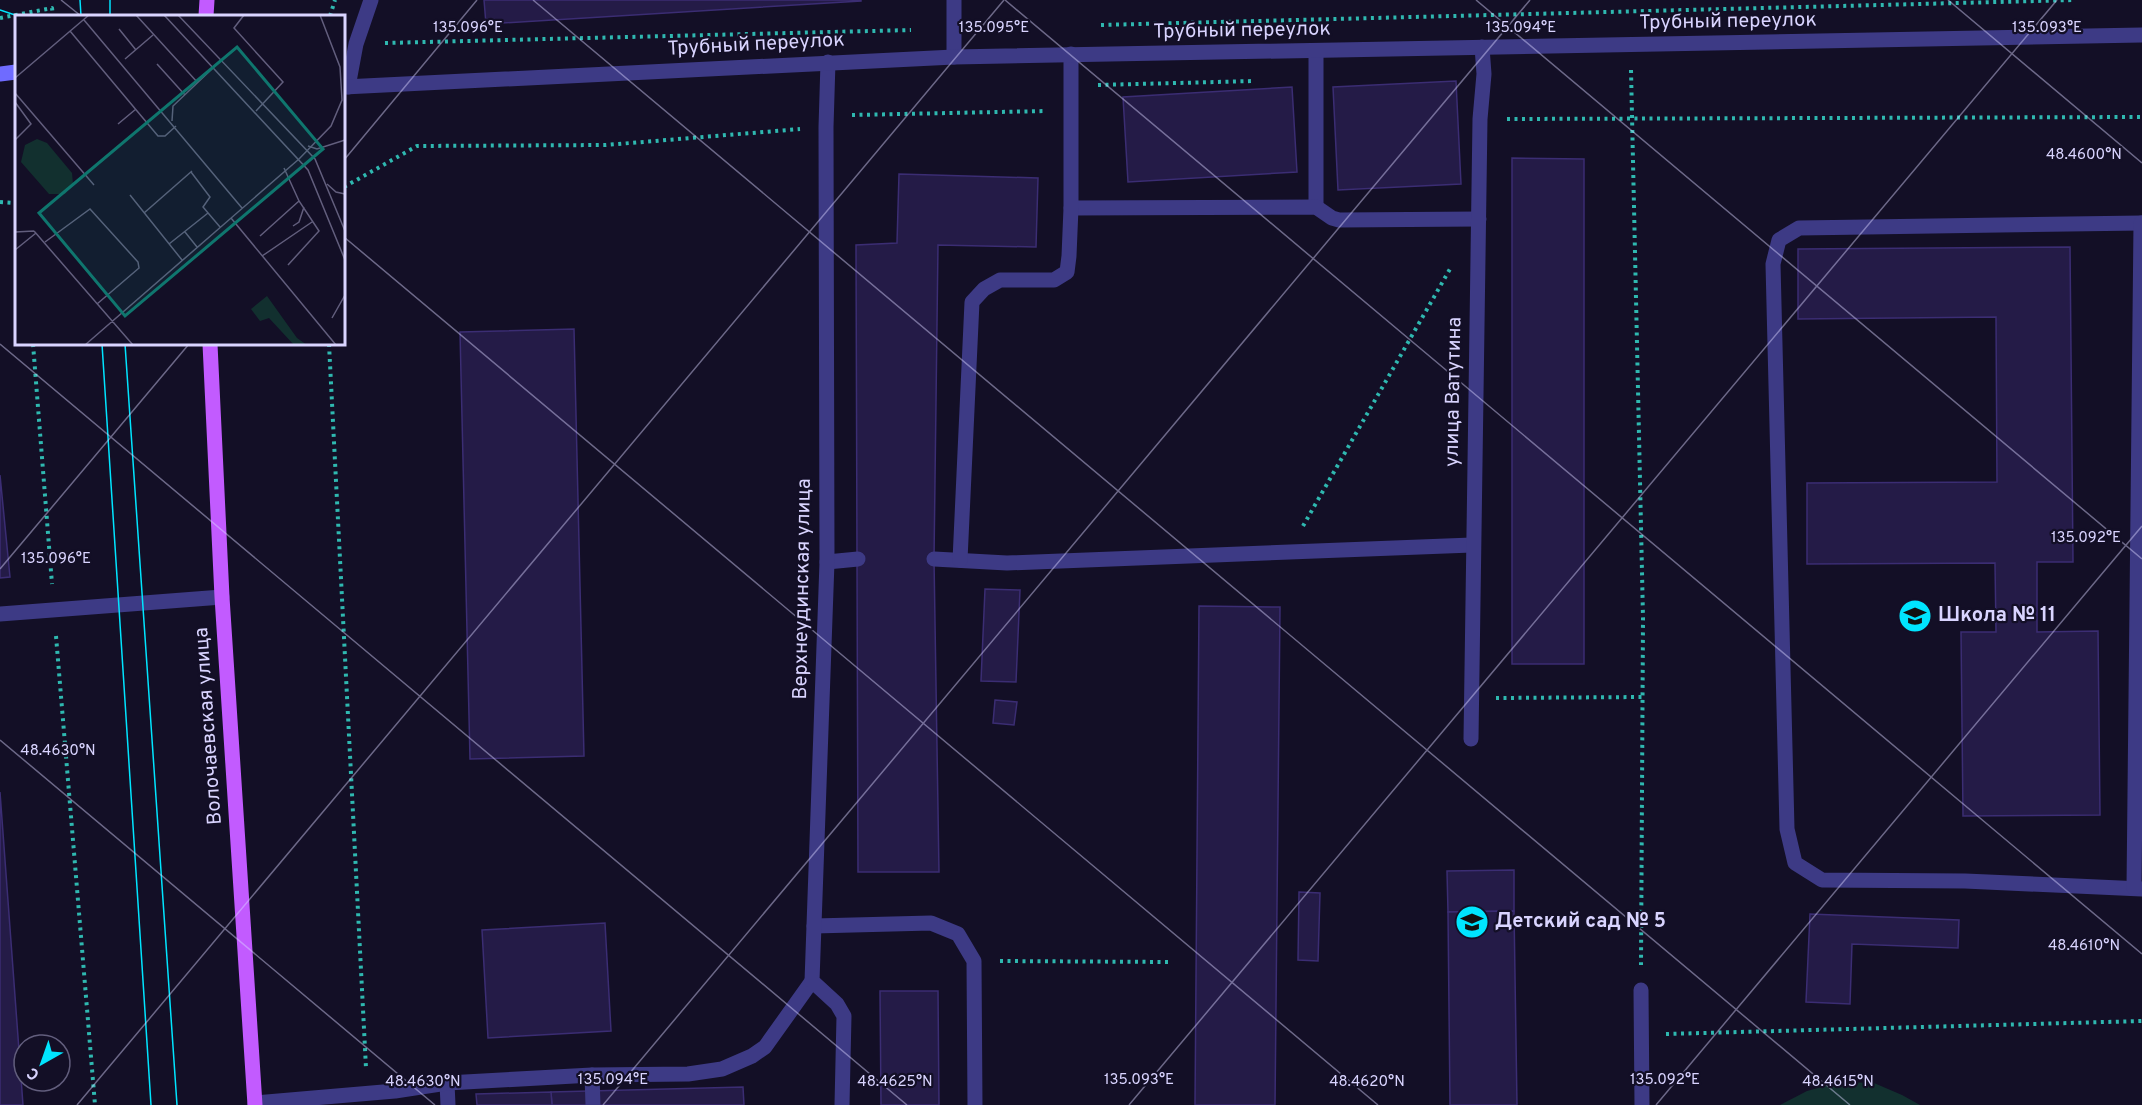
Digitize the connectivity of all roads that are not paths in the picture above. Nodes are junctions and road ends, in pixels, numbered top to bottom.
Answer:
1 (207, 0) edge
2 (371, 0) edge
3 (954, 0) edge
4 (206, 15) edge
5 (2142, 35) edge
6 (1482, 47) junction
7 (1316, 51) junction
8 (1071, 54) junction
9 (954, 57) junction
10 (828, 62) junction
11 (15, 72) edge
12 (0, 74) edge
13 (346, 87) edge
14 (1316, 207) junction
15 (1071, 208) junction
16 (1479, 219) junction
17 (2142, 223) edge
18 (210, 345) edge
19 (1472, 544) junction
20 (858, 559) dead end
21 (933, 559) dead end
22 (960, 560) junction
23 (827, 562) junction
24 (222, 597) junction
25 (0, 614) edge
26 (1471, 739) dead end
27 (2138, 888) edge
28 (814, 926) junction
29 (812, 981) junction
30 (1641, 990) road end
31 (592, 1075) junction
32 (447, 1083) junction
33 (255, 1104) edge
34 (448, 1105) edge
35 (593, 1105) edge
36 (842, 1105) edge
37 (975, 1105) edge
38 (1642, 1105) edge

1 - 4 main road
2 - 13 street
3 - 9 street
5 - 6 street, Трубный переулок
6 - 7 street, Трубный переулок
6 - 16 street, улица Ватутина
7 - 8 street, Трубный переулок
7 - 14 street
8 - 9 street, Трубный переулок
8 - 15 street
9 - 10 street, Трубный переулок
10 - 13 street, Трубный переулок
10 - 23 street, Верхнеудинская улица
11 - 12 main road
14 - 15 street
14 - 16 street
15 - 22 street
16 - 19 street, улица Ватутина
17 - 27 street
17 - 27 street
18 - 24 main road, Волочаевская улица
19 - 22 street
19 - 26 street, улица Ватутина
20 - 23 street
21 - 22 street
23 - 28 street, Верхнеудинская улица
24 - 25 street
24 - 33 main road, Волочаевская улица
28 - 29 street, Верхнеудинская улица
28 - 37 street
29 - 31 street
29 - 36 street
30 - 38 street
31 - 32 street
31 - 35 street
32 - 33 street
32 - 34 street

